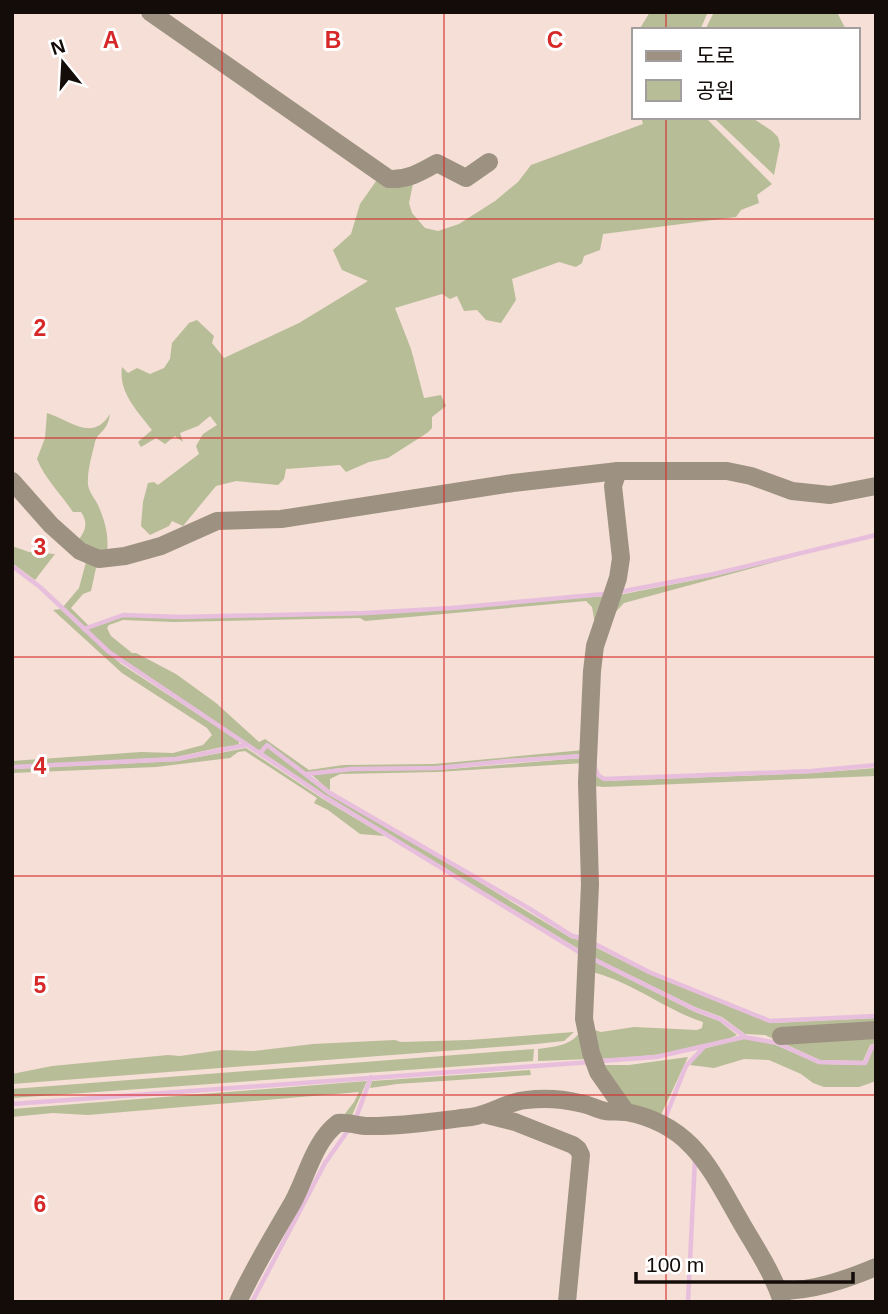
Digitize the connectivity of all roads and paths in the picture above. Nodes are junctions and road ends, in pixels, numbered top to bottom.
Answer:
1 (150, 12) edge
2 (489, 162) dead end
3 (618, 471) junction
4 (12, 481) edge
5 (876, 486) edge
6 (876, 1030) edge
7 (781, 1036) dead end
8 (626, 1112) junction
9 (487, 1115) junction
10 (876, 1267) edge
11 (780, 1296) edge
12 (238, 1302) edge
13 (567, 1302) edge

1 - 2 street
3 - 4 street
3 - 5 street
3 - 8 street
6 - 7 street
8 - 9 street
8 - 11 street
9 - 12 street
9 - 13 street
10 - 11 street

